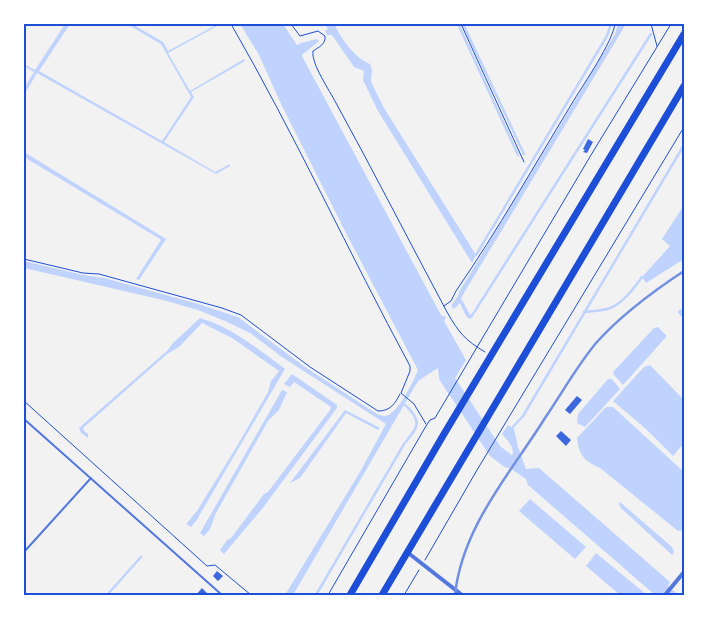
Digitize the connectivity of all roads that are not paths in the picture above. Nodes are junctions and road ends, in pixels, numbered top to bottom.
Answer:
1 (684, 34) edge
2 (684, 86) edge
3 (24, 419) edge
4 (91, 478) junction
5 (24, 552) edge
6 (407, 552) junction
7 (684, 572) edge
8 (222, 595) edge
9 (350, 595) edge
10 (382, 595) edge
11 (462, 595) edge
12 (665, 595) edge

1 - 9 highway
2 - 6 highway
3 - 4 lane
4 - 5 lane
4 - 8 lane
6 - 10 highway
6 - 11 street
7 - 12 street

